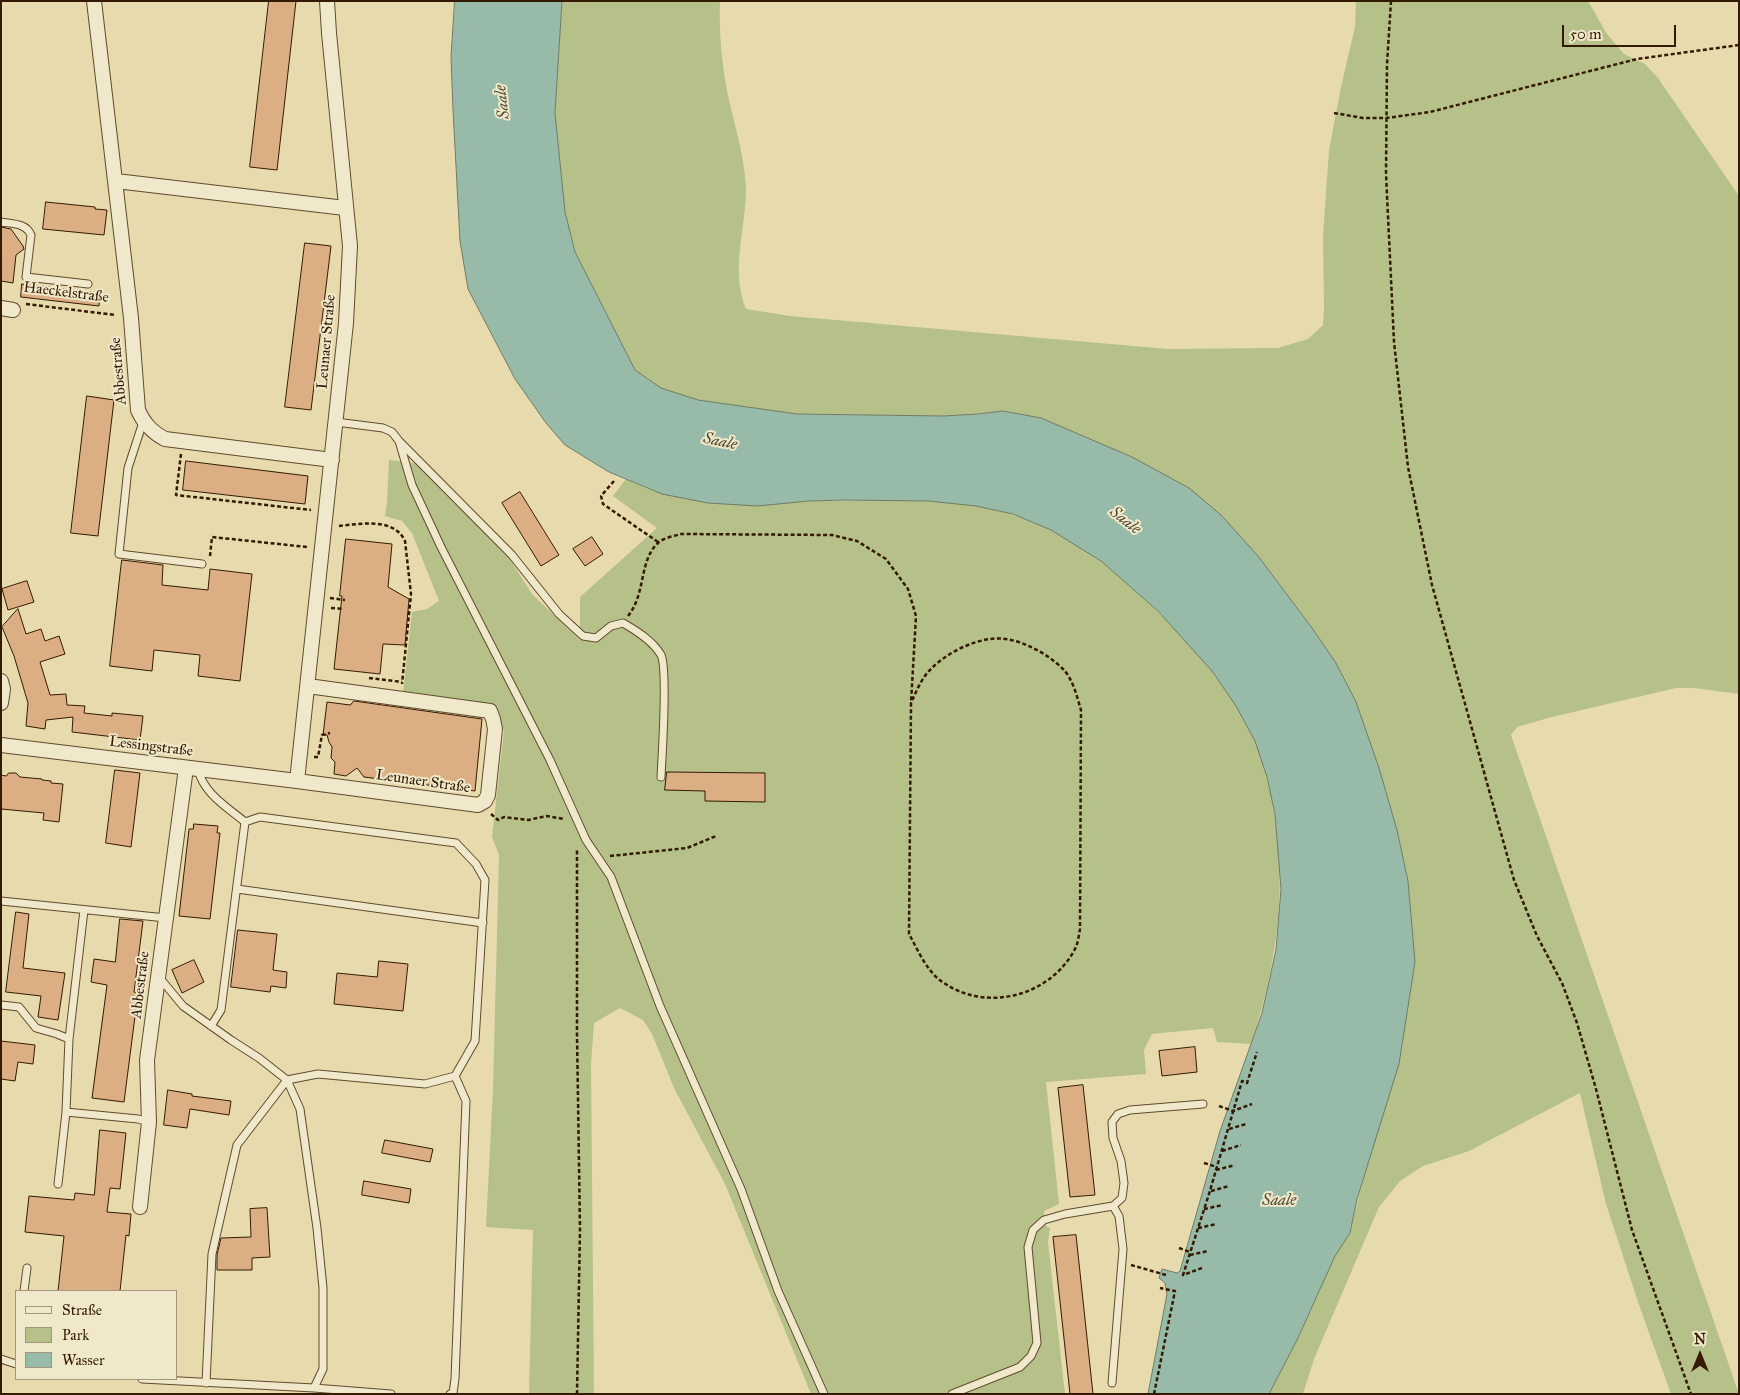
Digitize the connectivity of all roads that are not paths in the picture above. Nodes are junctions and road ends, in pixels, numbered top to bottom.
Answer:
1 (94, 1) edge
2 (327, 1) edge
3 (116, 181) junction
4 (346, 208) junction
5 (1, 222) edge
6 (88, 284) dead end
7 (144, 422) junction
8 (336, 422) junction
9 (399, 441) junction
10 (332, 460) junction
11 (202, 564) road end
12 (1, 681) edge
13 (308, 686) junction
14 (1, 704) edge
15 (1, 745) edge
16 (192, 769) junction
17 (662, 776) dead end
18 (297, 781) junction
19 (245, 822) junction
20 (237, 889) junction
21 (1, 901) edge
22 (84, 910) junction
23 (166, 918) junction
24 (483, 923) junction
25 (158, 976) junction
26 (1, 1005) edge
27 (212, 1026) junction
28 (69, 1039) junction
29 (455, 1076) junction
30 (287, 1080) junction
31 (1203, 1104) dead end
32 (66, 1112) junction
33 (149, 1122) junction
34 (58, 1184) dead end
35 (1113, 1206) junction
36 (140, 1207) dead end
37 (27, 1268) dead end
38 (24, 1290) edge
39 (1, 1359) edge
40 (15, 1364) edge
41 (158, 1380) edge
42 (206, 1383) junction
43 (1112, 1383) dead end
44 (314, 1388) junction
45 (391, 1394) edge
46 (450, 1394) edge
47 (824, 1394) edge
48 (952, 1394) edge

1 - 3 street, Abbestraße
2 - 4 street, Leunaer Straße
3 - 4 street
3 - 7 street, Abbestraße
4 - 8 street, Leunaer Straße
5 - 6 lane
7 - 10 street, Abbestraße
7 - 11 lane
8 - 9 lane
8 - 10 street, Leunaer Straße
9 - 17 lane
9 - 47 lane
10 - 13 street, Leunaer Straße
12 - 14 street
13 - 18 street, Leunaer Straße
13 - 18 street, Leunaer Straße
15 - 16 street, Lessingstraße
16 - 18 street, Lessingstraße
16 - 19 lane
16 - 23 street, Abbestraße
19 - 20 lane
19 - 24 lane
20 - 24 lane
20 - 27 lane
21 - 22 lane
22 - 23 lane
22 - 28 lane
23 - 25 street, Abbestraße
24 - 29 lane
25 - 27 lane
25 - 33 street, Abbestraße
26 - 28 lane
27 - 30 lane
28 - 32 lane
29 - 30 lane
29 - 46 lane
30 - 42 lane
30 - 44 lane
31 - 35 lane
32 - 33 lane
32 - 34 lane
33 - 36 street, Abbestraße
35 - 43 lane
35 - 48 lane
37 - 38 lane
39 - 40 lane
41 - 42 lane
42 - 44 lane
44 - 45 lane

